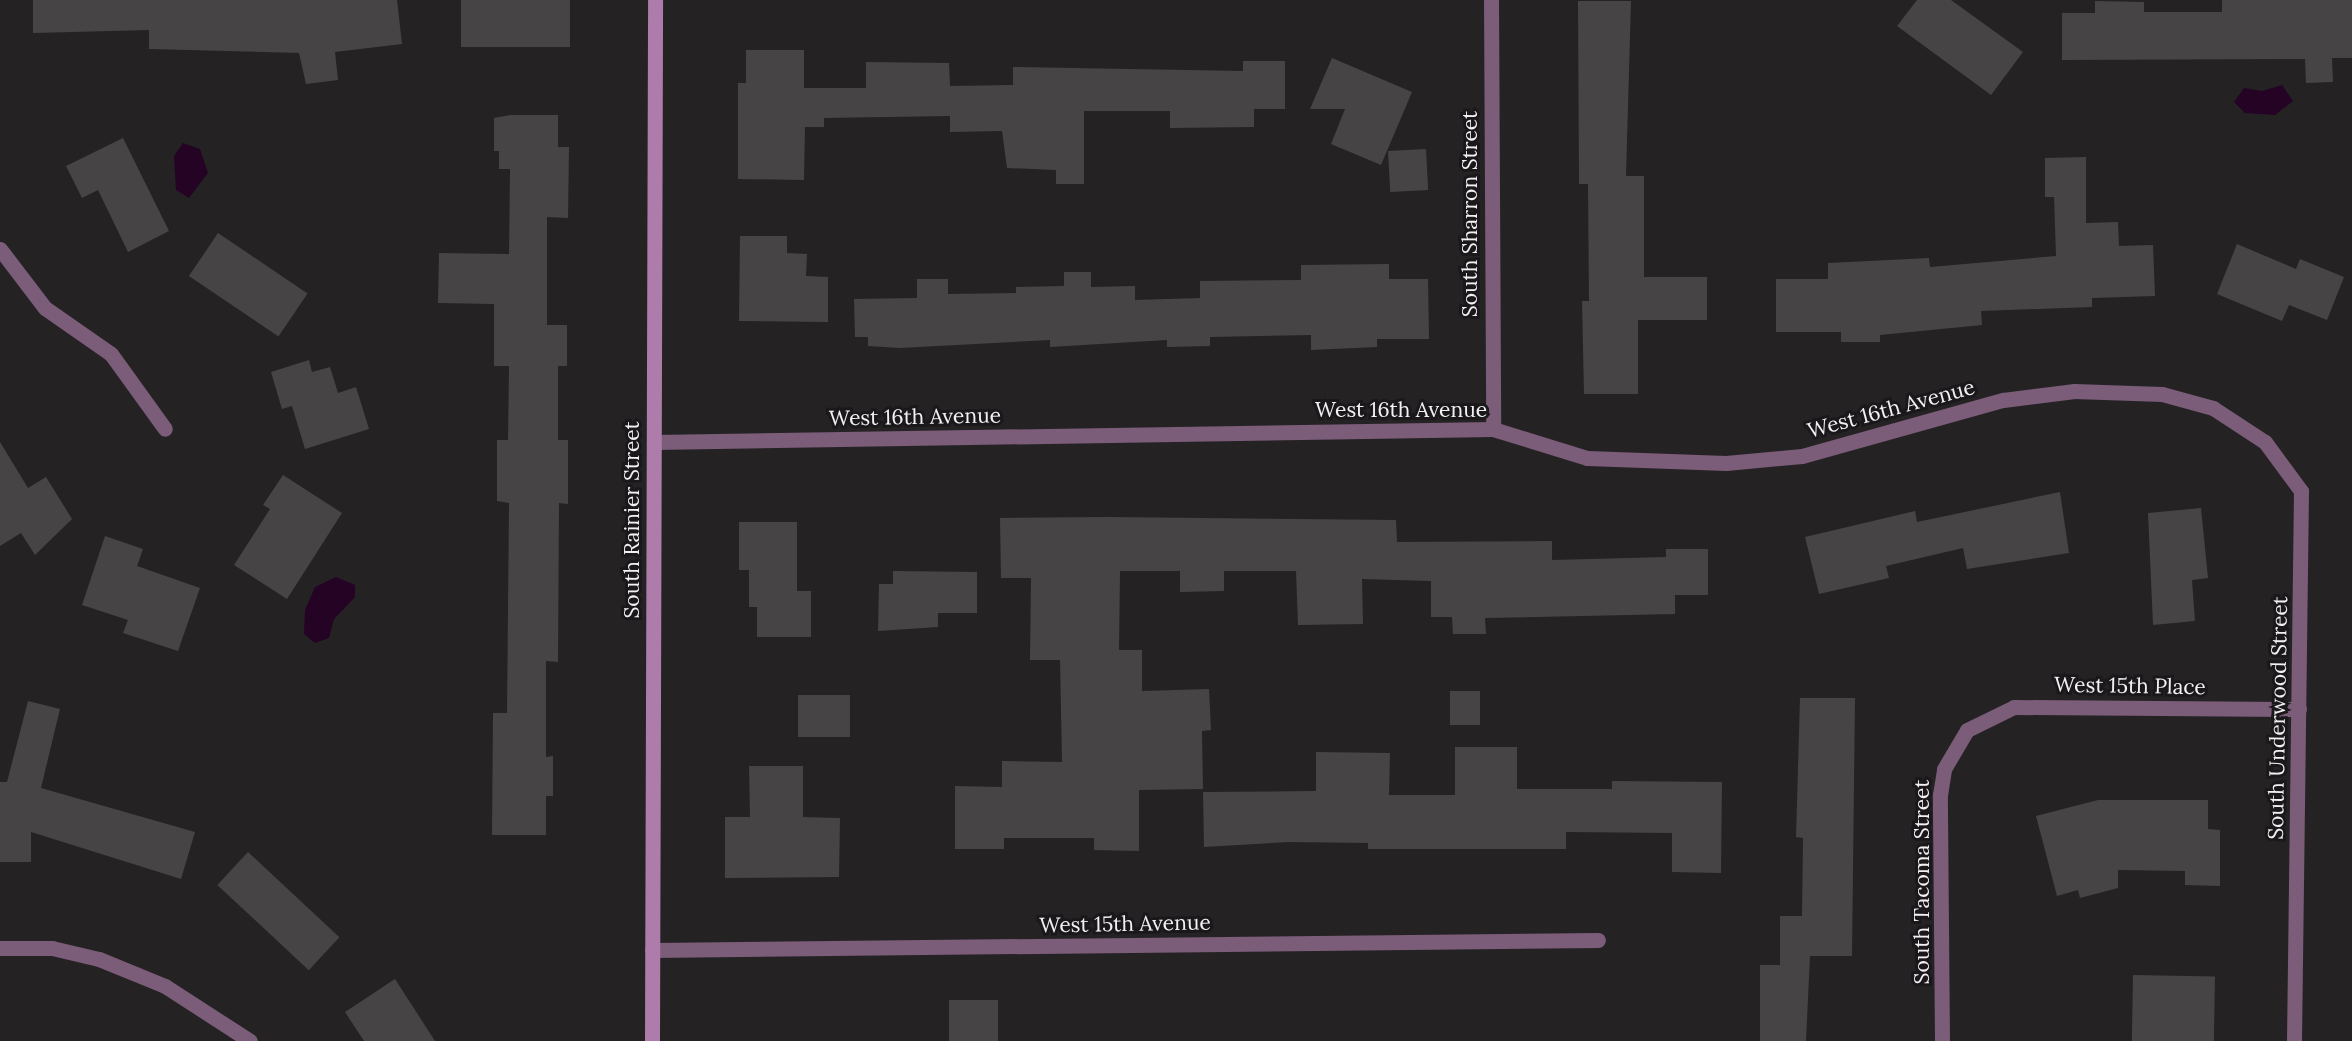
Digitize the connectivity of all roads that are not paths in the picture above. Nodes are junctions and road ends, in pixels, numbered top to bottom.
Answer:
1 (655, 0) edge
2 (1491, 0) edge
3 (0, 249) edge
4 (2239, 422) joint
5 (165, 429) dead end
6 (1492, 429) junction
7 (654, 442) junction
8 (2299, 709) junction
9 (1967, 730) joint
10 (1598, 940) dead end
11 (0, 948) edge
12 (652, 950) junction
13 (250, 1041) edge
14 (652, 1041) edge
15 (1942, 1041) edge
16 (2294, 1041) edge

1 - 7 street, South Rainier Street
2 - 6 street, South Sharron Street
3 - 5 street
4 - 6 street, West 16th Avenue
4 - 8 street, South Underwood Street
6 - 7 street, West 16th Avenue
7 - 12 street, South Rainier Street
8 - 9 street, West 15th Place
8 - 16 street, South Underwood Street
9 - 15 street, South Tacoma Street
10 - 12 street, West 15th Avenue
11 - 13 street
12 - 14 street, South Rainier Street

